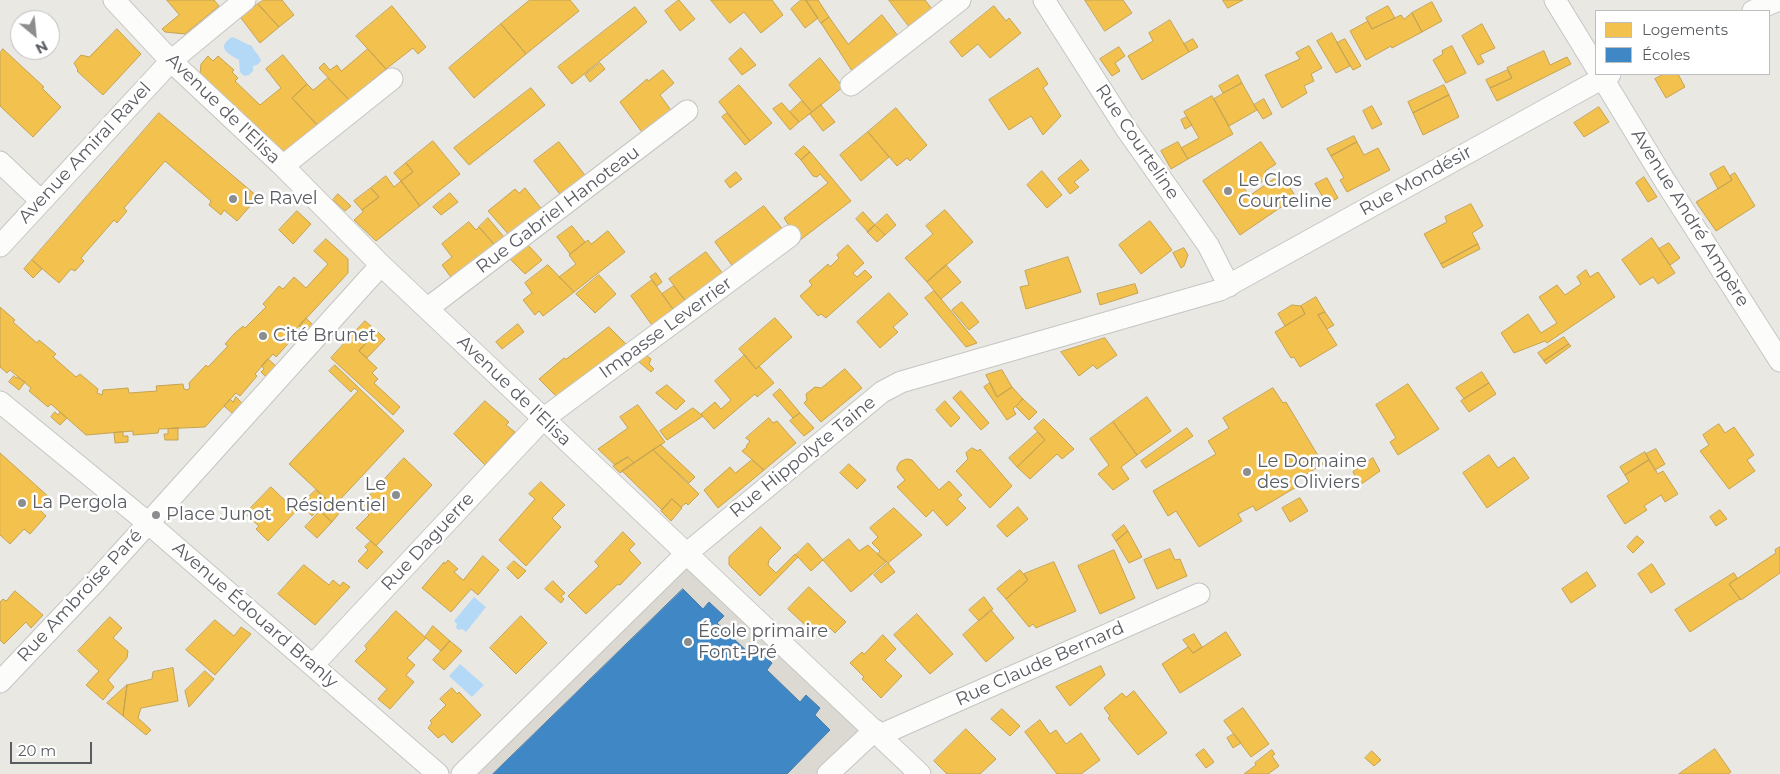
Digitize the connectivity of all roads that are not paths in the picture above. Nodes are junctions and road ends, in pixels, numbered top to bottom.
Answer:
1 (114, 0) edge
2 (246, 0) edge
3 (960, 0) edge
4 (1044, 0) edge
5 (1555, 0) edge
6 (1779, 0) edge
7 (1755, 10) edge
8 (171, 61) junction
9 (1595, 62) edge
10 (1598, 75) edge
11 (1603, 75) edge
12 (392, 78) dead end
13 (851, 85) dead end
14 (687, 111) dead end
15 (0, 162) edge
16 (283, 166) junction
17 (41, 200) junction
18 (790, 236) dead end
19 (0, 246) edge
20 (381, 264) junction
21 (1229, 286) junction
22 (428, 308) junction
23 (1780, 361) edge
24 (0, 402) edge
25 (543, 419) junction
26 (148, 523) junction
27 (686, 554) junction
28 (1200, 594) dead end
29 (313, 665) junction
30 (0, 682) edge
31 (877, 733) junction
32 (438, 774) edge
33 (462, 774) edge
34 (828, 774) edge
35 (920, 774) edge

1 - 8 street, Avenue de l'Elisa
2 - 8 street, Avenue Amiral Ravel
3 - 13 street
4 - 21 street, Rue Courteline
5 - 9 street, Avenue André Ampère
6 - 7 street
8 - 16 street, Avenue de l'Elisa
8 - 17 street, Avenue Amiral Ravel
10 - 21 street, Rue Mondésir
11 - 23 street, Avenue André Ampère
12 - 16 street
14 - 22 street, Rue Gabriel Hanoteau
15 - 17 street
16 - 20 street, Avenue de l'Elisa
17 - 19 street, Avenue Amiral Ravel
18 - 25 street, Impasse Leverrier
20 - 22 street, Avenue de l'Elisa
20 - 26 street, Rue Ambroise Paré
21 - 27 street, Rue Hippolyte Taine
22 - 25 street, Avenue de l'Elisa
24 - 26 street, Avenue Édouard Branly
25 - 27 street, Avenue de l'Elisa
25 - 29 street, Rue Daguerre
26 - 29 street, Avenue Édouard Branly
26 - 30 street, Rue Ambroise Paré
27 - 31 street, Avenue de l'Elisa
27 - 33 street, Rue Hippolyte Taine
28 - 31 street, Rue Claude Bernard
29 - 32 street, Avenue Édouard Branly
31 - 34 street, Rue Claude Bernard
31 - 35 street, Avenue de l'Elisa

